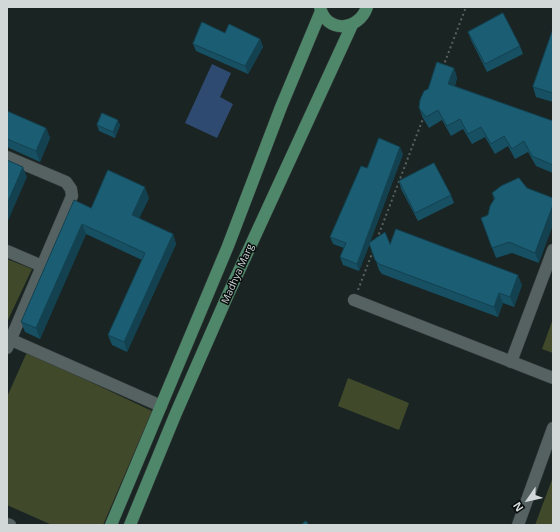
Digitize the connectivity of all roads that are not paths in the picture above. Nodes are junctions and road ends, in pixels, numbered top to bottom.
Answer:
1 (367, 7) edge
2 (320, 9) edge
3 (352, 25) junction
4 (7, 157) edge
5 (553, 250) edge
6 (7, 251) edge
7 (42, 266) junction
8 (354, 300) road end
9 (8, 342) edge
10 (511, 362) junction
11 (553, 378) edge
12 (161, 406) junction
13 (553, 428) edge
14 (111, 525) edge
15 (130, 525) edge
16 (518, 525) edge

1 - 3 main road
2 - 3 main road
2 - 12 main road
3 - 15 main road, Madhya Marg
4 - 7 street
5 - 10 street
6 - 7 street
7 - 9 street
8 - 10 street
9 - 12 street
10 - 11 street
12 - 14 main road
13 - 16 street

